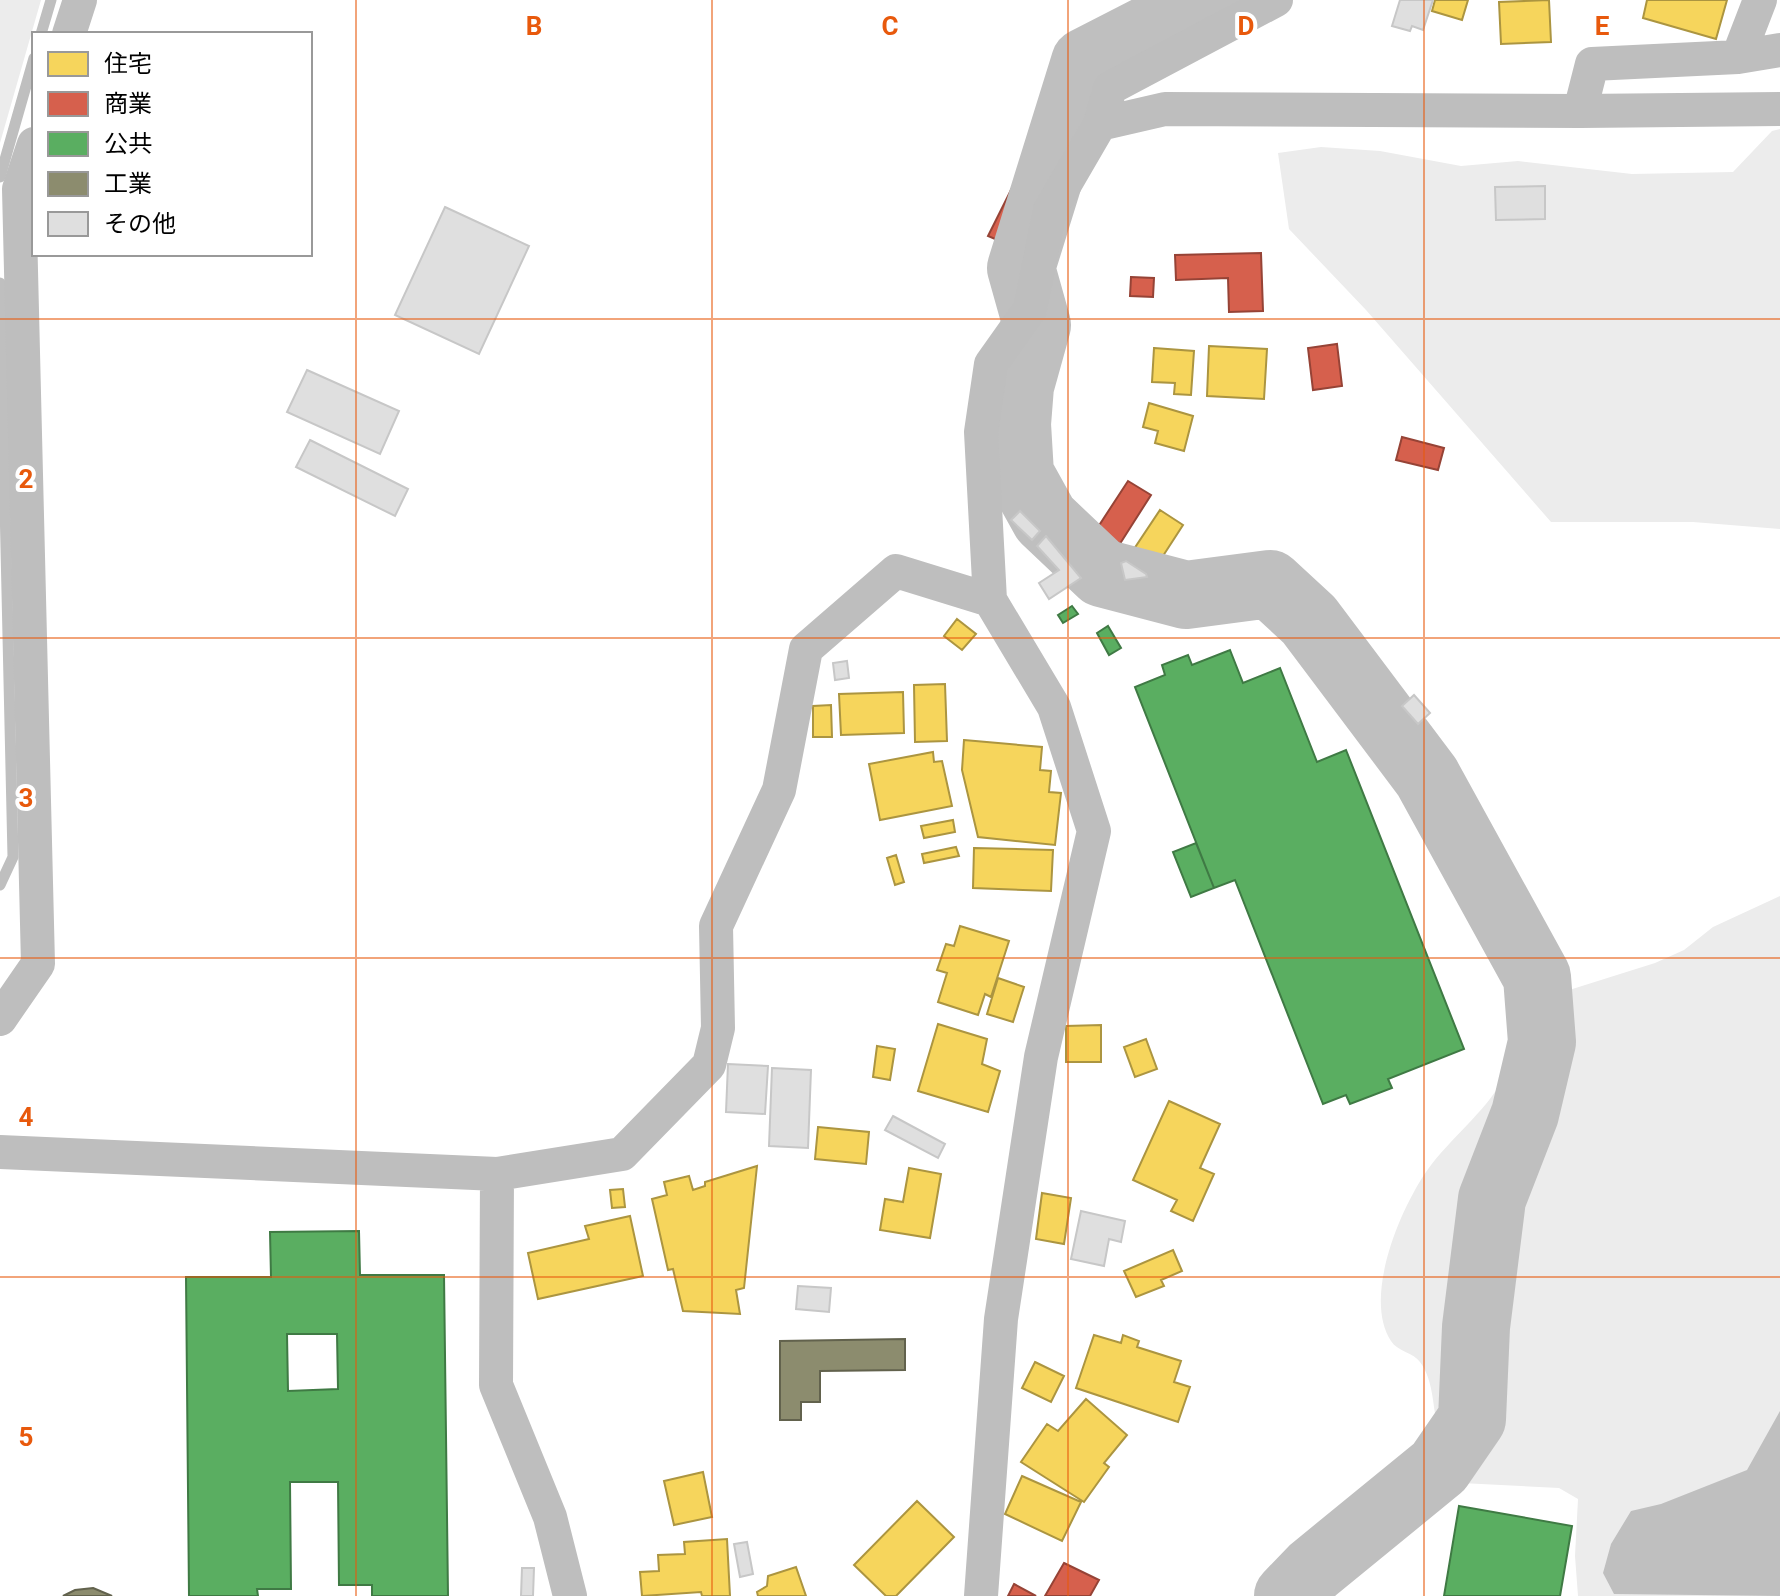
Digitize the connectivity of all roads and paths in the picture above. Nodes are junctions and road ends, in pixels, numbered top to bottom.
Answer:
1 (80, 0) edge
2 (1276, 0) edge
3 (1760, 0) edge
4 (70, 32) edge
5 (1780, 50) edge
6 (1738, 57) junction
7 (1780, 109) edge
8 (1580, 111) junction
9 (1100, 124) junction
10 (32, 150) edge
11 (990, 600) junction
12 (0, 1019) edge
13 (0, 1152) edge
14 (497, 1174) junction
15 (570, 1596) edge
16 (981, 1596) edge

1 - 4 street
2 - 9 street
3 - 6 street
5 - 6 street
6 - 8 street
7 - 8 street
8 - 9 street
9 - 11 street
10 - 12 street
11 - 14 street
11 - 16 street
13 - 14 street
14 - 15 street

